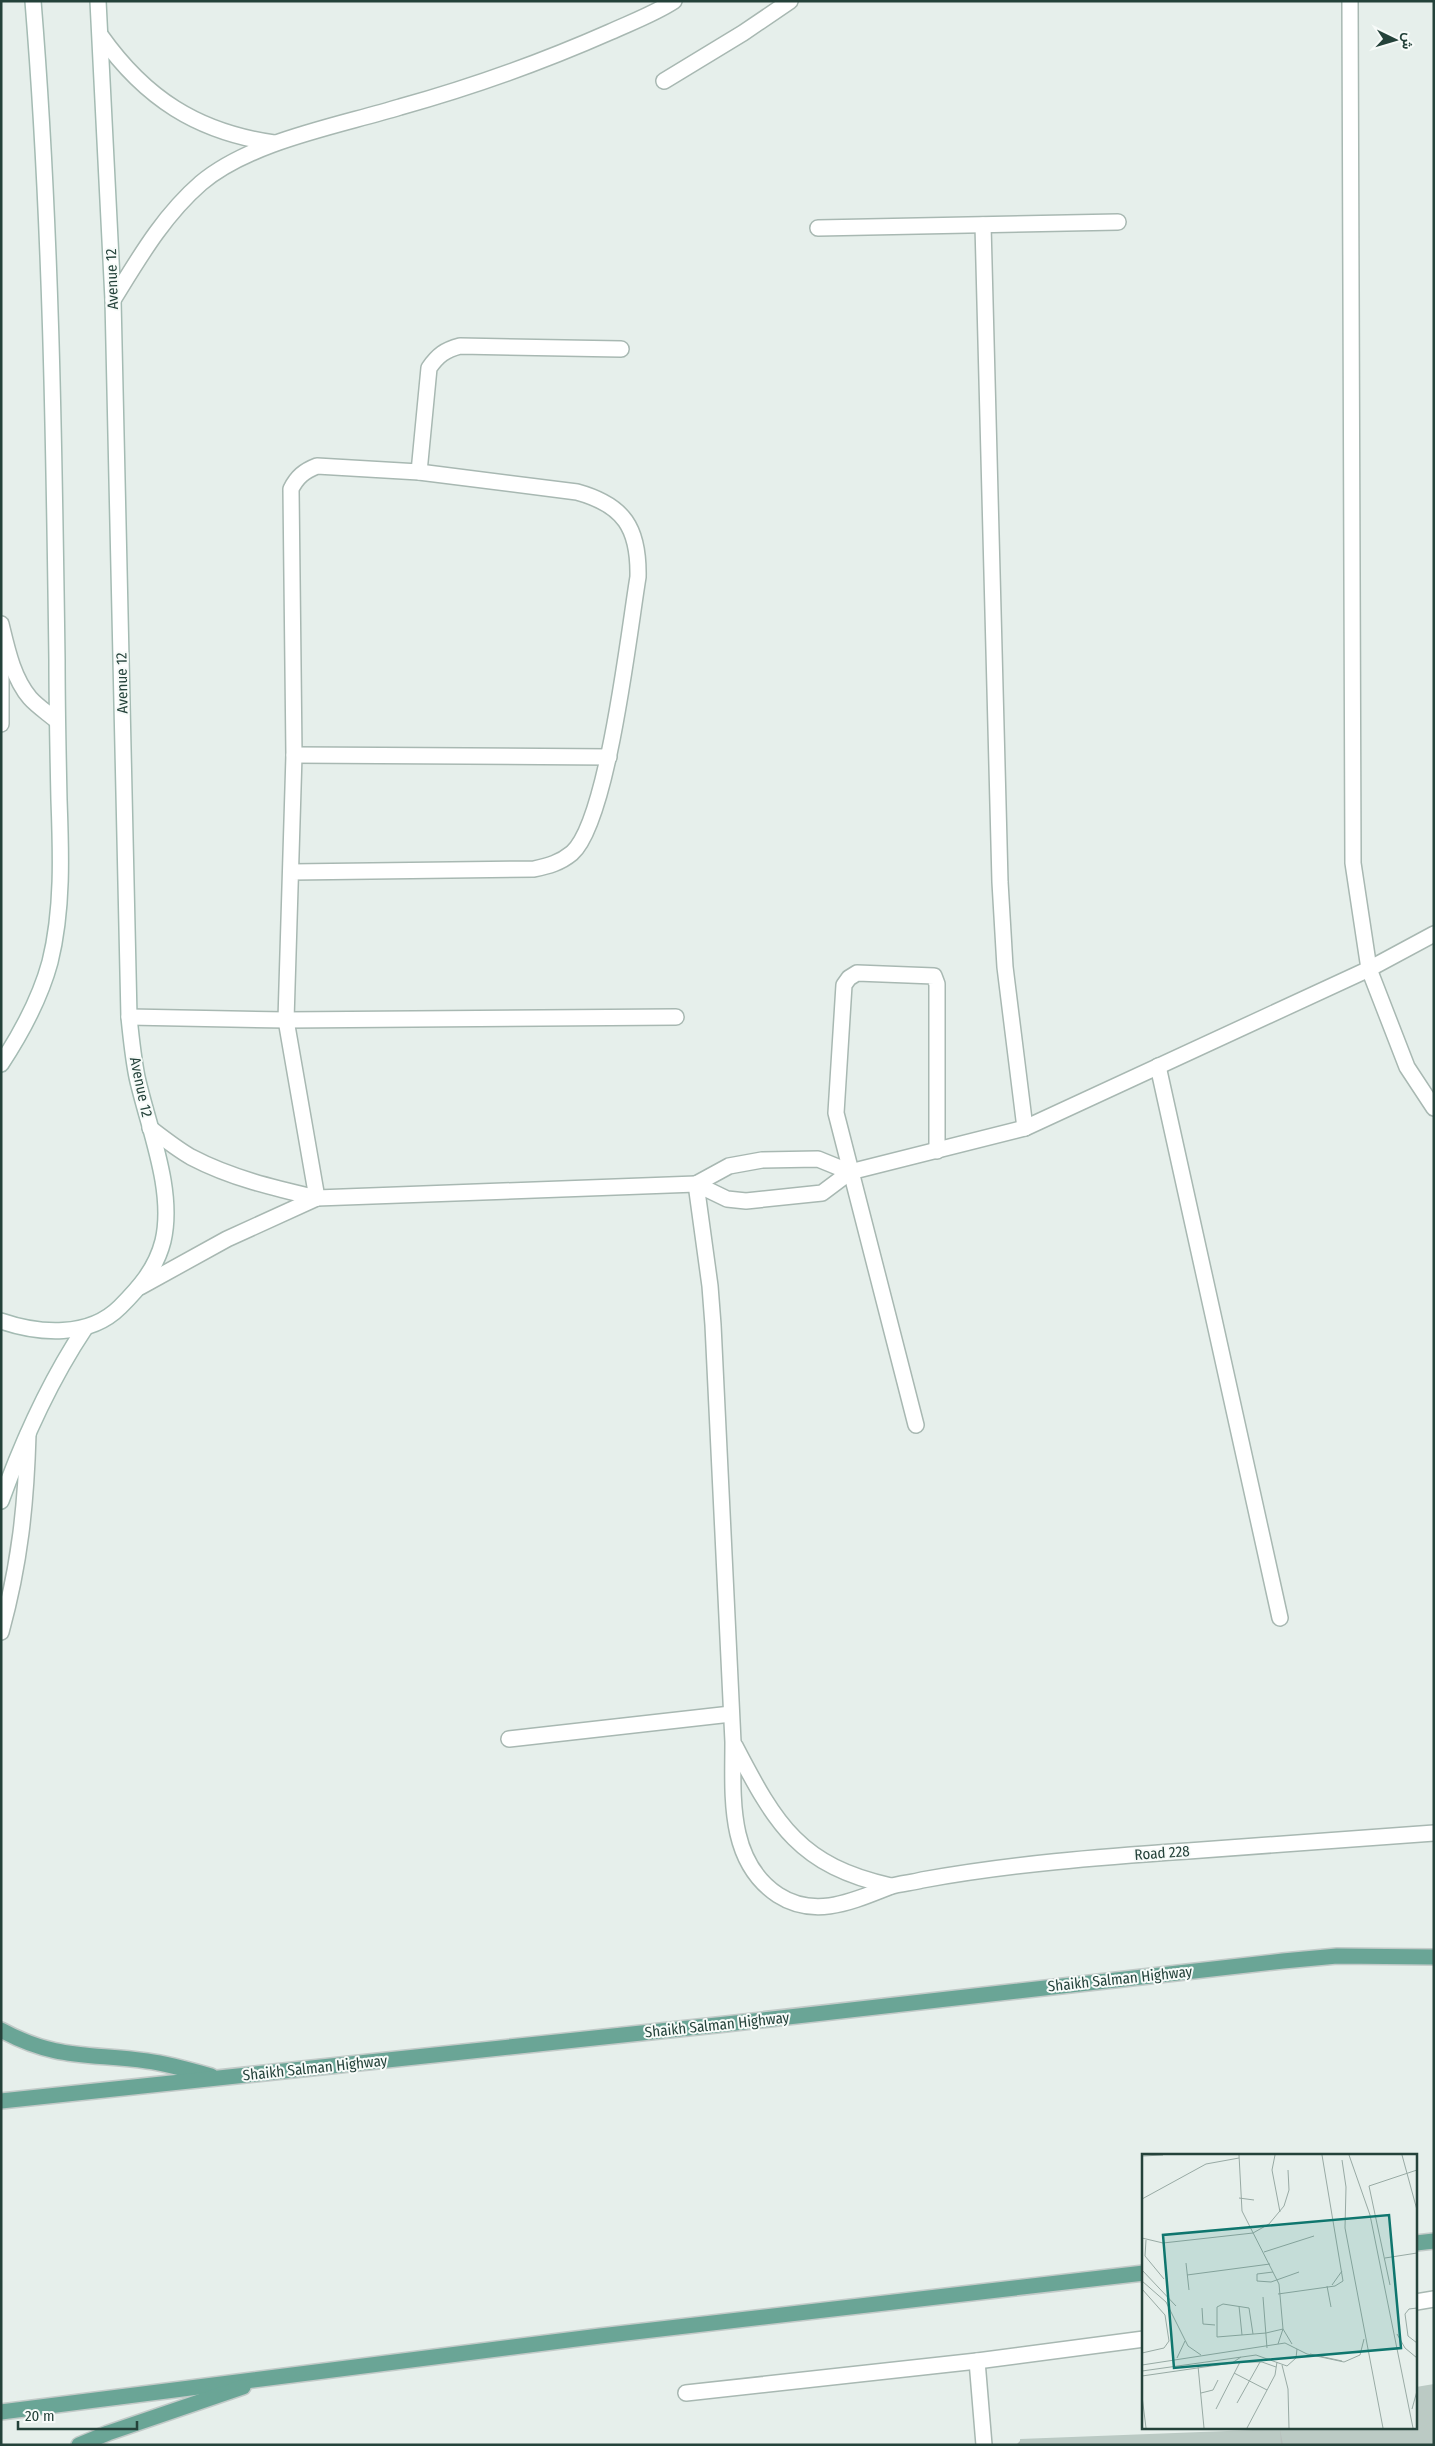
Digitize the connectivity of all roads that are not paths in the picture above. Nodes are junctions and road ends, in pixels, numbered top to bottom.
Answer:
1 (33, 1) edge
2 (98, 1) edge
3 (674, 1) edge
4 (790, 1) edge
5 (1350, 1) edge
6 (101, 36) junction
7 (664, 81) dead end
8 (275, 144) junction
9 (1118, 222) dead end
10 (983, 225) junction
11 (818, 228) dead end
12 (113, 300) junction
13 (621, 349) dead end
14 (419, 472) junction
15 (1, 624) edge
16 (1, 664) edge
17 (2, 707) edge
18 (58, 721) junction
19 (1, 724) edge
20 (294, 755) junction
21 (609, 757) junction
22 (292, 872) junction
23 (1434, 934) edge
24 (1369, 969) junction
25 (129, 1016) junction
26 (676, 1017) dead end
27 (286, 1020) junction
28 (1, 1064) edge
29 (1158, 1066) junction
30 (1434, 1108) edge
31 (150, 1128) junction
32 (1025, 1128) junction
33 (937, 1151) junction
34 (850, 1172) junction
35 (696, 1184) junction
36 (317, 1198) junction
37 (140, 1287) junction
38 (1, 1321) edge
39 (85, 1328) junction
40 (916, 1425) dead end
41 (28, 1432) junction
42 (1, 1501) edge
43 (1280, 1618) dead end
44 (1, 1632) edge
45 (731, 1714) junction
46 (509, 1739) dead end
47 (733, 1742) junction
48 (1434, 1833) edge
49 (891, 1886) junction
50 (1434, 1957) edge
51 (1, 2030) edge
52 (220, 2078) junction
53 (1, 2101) edge
54 (1434, 2241) edge
55 (1418, 2243) edge
56 (1142, 2273) edge
57 (1434, 2299) edge
58 (1418, 2302) edge
59 (1142, 2338) edge
60 (978, 2361) junction
61 (274, 2377) junction
62 (686, 2393) dead end
63 (1, 2412) edge
64 (79, 2445) edge
65 (984, 2445) edge

1 - 18 street
2 - 6 street, Avenue 12
3 - 8 street
4 - 7 street
5 - 24 street
6 - 8 street
6 - 12 street, Avenue 12
8 - 12 street
9 - 10 street
10 - 11 street
10 - 32 street
12 - 25 street, Avenue 12
13 - 14 street
14 - 20 street
14 - 21 street
15 - 18 street
16 - 17 street
17 - 19 street
18 - 28 street
20 - 21 street
20 - 22 street
21 - 22 street
22 - 27 street
23 - 24 street
24 - 29 street
24 - 30 street
25 - 27 street
25 - 31 street, Avenue 12
26 - 27 street
27 - 36 street
29 - 32 street
29 - 43 street
31 - 36 street
31 - 37 street, Avenue 12
32 - 33 street
33 - 34 street
33 - 34 street
34 - 35 street
34 - 35 street
34 - 40 street
35 - 36 street
35 - 45 street
36 - 37 street
37 - 39 street, Avenue 12
38 - 39 street, Avenue 12
39 - 41 street, Avenue 12
41 - 42 street, Avenue 12
41 - 44 street
45 - 46 street
45 - 47 street
47 - 49 street
47 - 49 street
48 - 49 street, Road 228
50 - 52 main road, Shaikh Salman Highway
51 - 52 main road
52 - 53 main road, Shaikh Salman Highway
54 - 55 main road
56 - 61 main road
57 - 58 street
59 - 60 street
60 - 62 street
60 - 65 street
61 - 63 main road
61 - 64 main road

